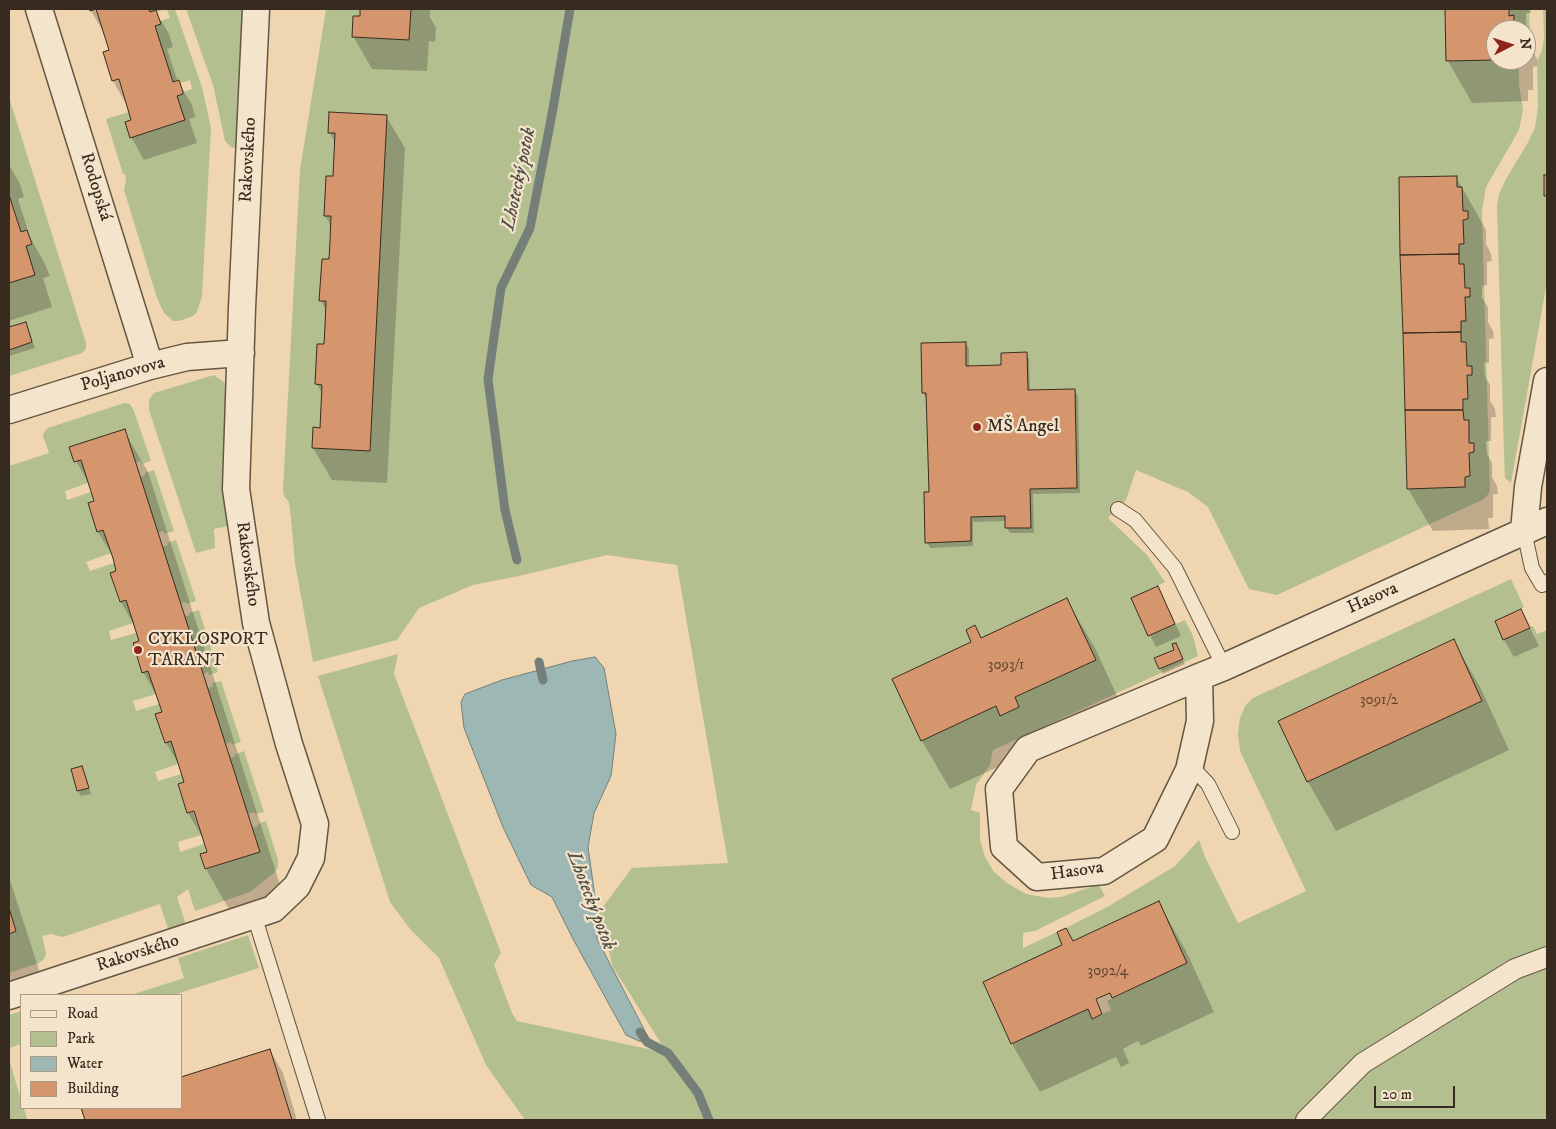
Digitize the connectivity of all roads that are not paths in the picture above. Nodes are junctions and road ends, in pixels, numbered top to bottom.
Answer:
1 (39, 9) edge
2 (256, 9) edge
3 (241, 353) junction
4 (150, 366) junction
5 (1547, 381) edge
6 (9, 410) edge
7 (1118, 509) dead end
8 (1547, 521) edge
9 (1524, 532) junction
10 (1547, 582) edge
11 (1224, 667) junction
12 (1199, 677) junction
13 (1190, 765) junction
14 (1232, 832) dead end
15 (254, 915) junction
16 (1547, 957) edge
17 (9, 996) edge
18 (318, 1120) edge
19 (1306, 1120) edge

1 - 4 street, Rodopská
2 - 3 street, Rakovského
3 - 4 street, Poljanovova
3 - 15 street, Rakovského
4 - 6 street, Poljanovova
5 - 9 street
7 - 11 lane
8 - 9 street, Hasova
9 - 10 lane
9 - 11 street, Hasova
11 - 12 street, Hasova
12 - 13 street, Hasova
12 - 13 street, Hasova
13 - 14 lane
15 - 17 street, Rakovského
15 - 18 lane
16 - 19 street

